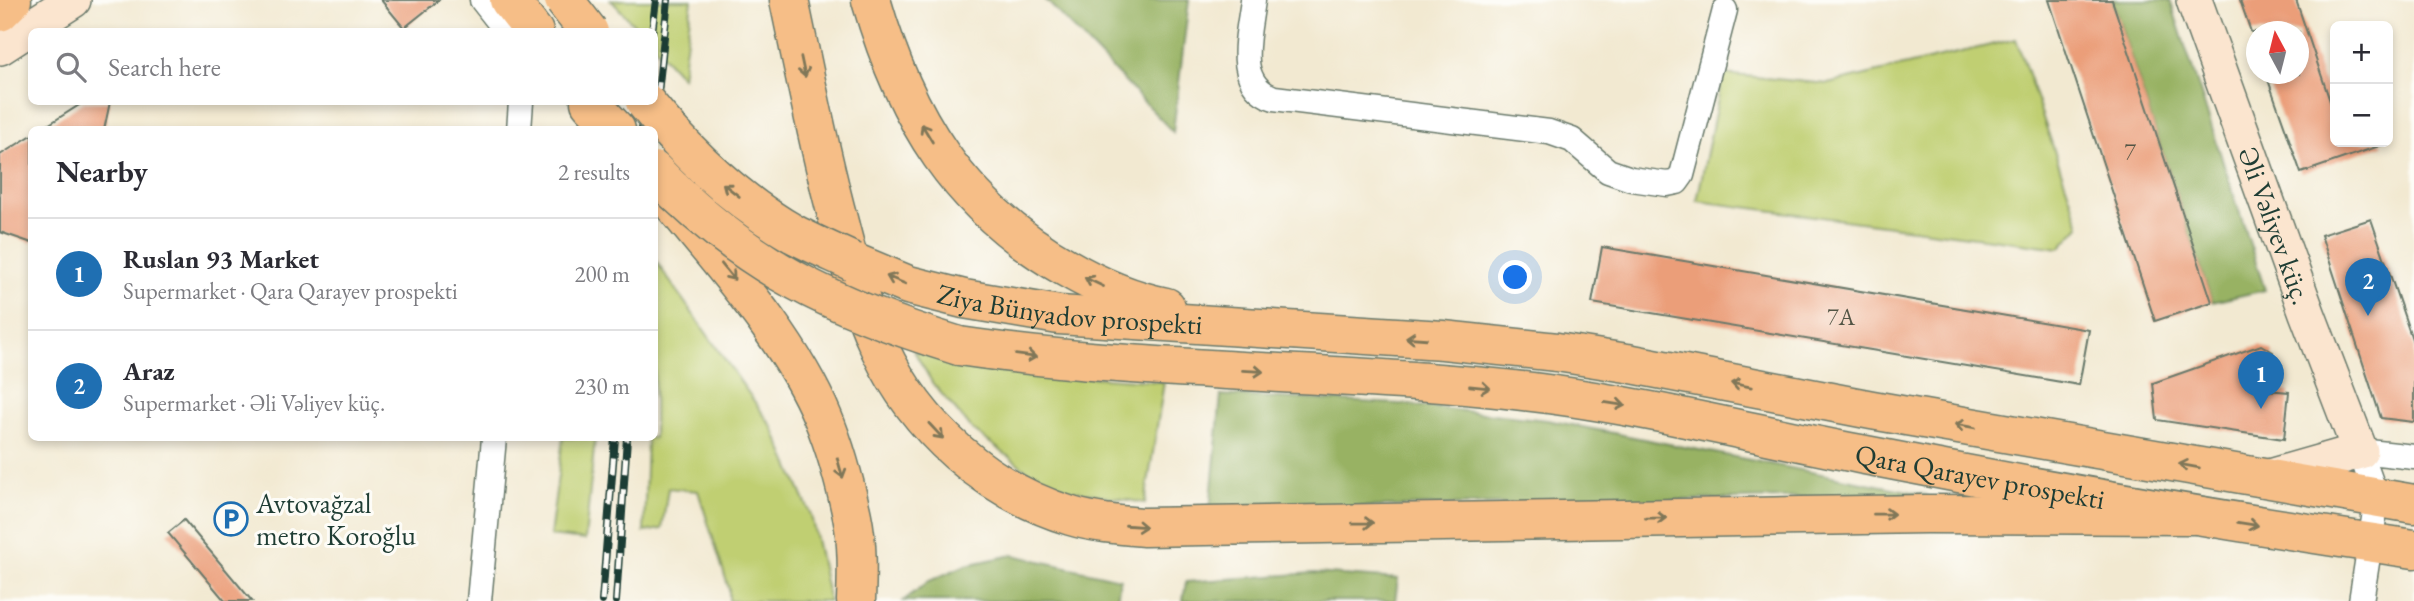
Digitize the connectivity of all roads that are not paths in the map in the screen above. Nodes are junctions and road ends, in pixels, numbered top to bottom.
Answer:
1 (12, 0) edge
2 (73, 0) edge
3 (482, 0) edge
4 (509, 0) edge
5 (566, 0) edge
6 (789, 0) edge
7 (871, 0) edge
8 (1252, 0) edge
9 (2194, 0) edge
10 (1725, 10) dead end
11 (0, 12) edge
12 (30, 28) edge
13 (504, 28) edge
14 (531, 28) edge
15 (545, 28) edge
16 (586, 28) edge
17 (28, 29) edge
18 (0, 47) edge
19 (521, 105) edge
20 (647, 105) edge
21 (519, 126) edge
22 (658, 175) edge
23 (658, 186) edge
24 (1327, 331) junction
25 (1556, 352) joint
26 (1548, 394) joint
27 (494, 441) edge
28 (2360, 451) junction
29 (2414, 457) edge
30 (2262, 479) junction
31 (2377, 499) junction
32 (2414, 505) edge
33 (2192, 515) junction
34 (2371, 543) junction
35 (2414, 549) edge
36 (479, 601) edge
37 (856, 601) edge
38 (2361, 601) edge

1 - 11 main road
2 - 12 street
3 - 13 street
4 - 14 main road
5 - 15 street
5 - 16 main road, bridge
6 -> 33 main road
24 -> 7 main road
8 - 10 street
9 - 28 street, Əli Vəliyev küç.
17 - 18 street
19 - 21 street
24 -> 20 main road, Ziya Bünyadov prospekti, bridge
22 -> 26 main road, Ziya Bünyadov prospekti, bridge
23 -> 37 main road
25 -> 24 main road, Ziya Bünyadov prospekti
30 -> 25 main road, Qara Qarayev prospekti
26 -> 33 main road, Qara Qarayev prospekti
27 - 36 street
28 - 29 street
28 - 30 street
28 - 31 street
30 - 31 main road, Qara Qarayev prospekti
31 - 32 main road, Qara Qarayev prospekti
31 - 34 street
33 -> 34 main road, Qara Qarayev prospekti
34 - 35 main road, Qara Qarayev prospekti
34 - 38 street

